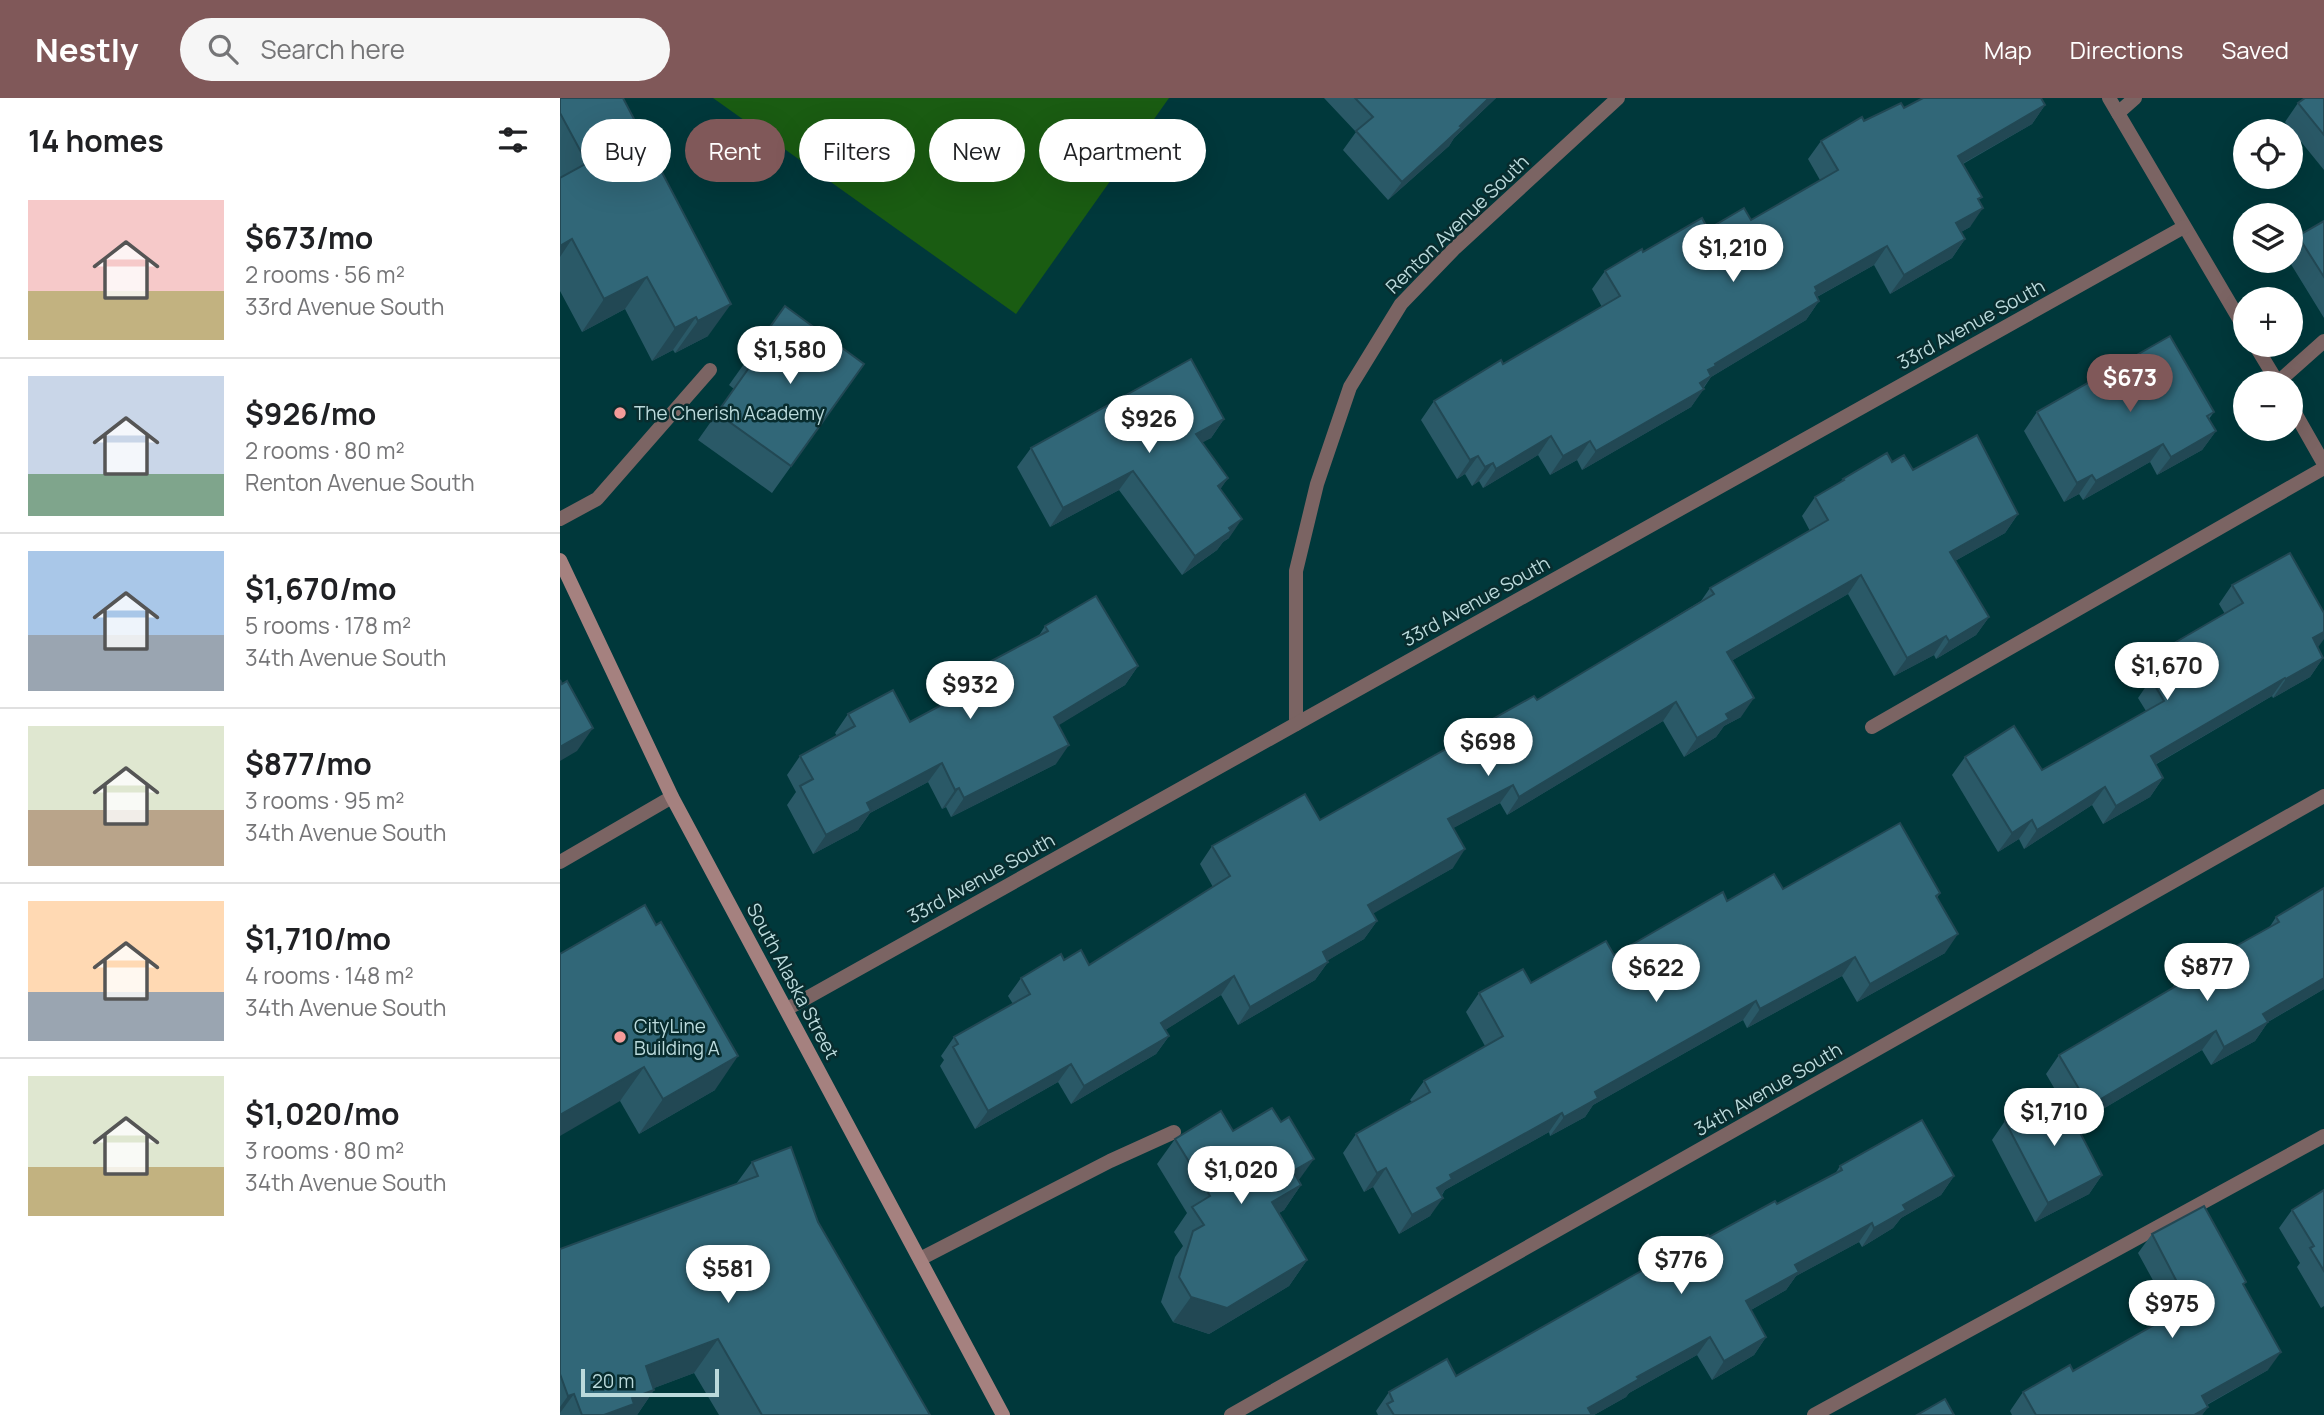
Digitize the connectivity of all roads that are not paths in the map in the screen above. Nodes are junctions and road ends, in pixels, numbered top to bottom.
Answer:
1 (1618, 98) edge
2 (2109, 98) edge
3 (2136, 98) edge
4 (2118, 113) junction
5 (2184, 227) junction
6 (2233, 309) edge
7 (2324, 341) edge
8 (710, 370) dead end
9 (2290, 371) edge
10 (2303, 428) edge
11 (2324, 466) edge
12 (560, 519) edge
13 (560, 560) edge
14 (1296, 724) junction
15 (1872, 727) dead end
16 (2324, 796) edge
17 (672, 797) junction
18 (560, 862) edge
19 (787, 1009) junction
20 (1174, 1132) dead end
21 (2324, 1136) edge
22 (920, 1259) junction
23 (1003, 1415) edge
24 (1231, 1415) edge
25 (1814, 1415) edge

1 - 14 street, Renton Avenue South
2 - 4 street
3 - 4 street
4 - 5 street
5 - 6 street
5 - 14 street, 33rd Avenue South
7 - 9 street
8 - 12 street
10 - 11 street
11 - 15 street
13 - 17 main road, South Alaska Street
14 - 19 street, 33rd Avenue South
16 - 24 street, 34th Avenue South
17 - 18 street
17 - 19 main road, South Alaska Street
19 - 22 main road, South Alaska Street
20 - 22 street
21 - 25 street
22 - 23 main road, South Alaska Street

